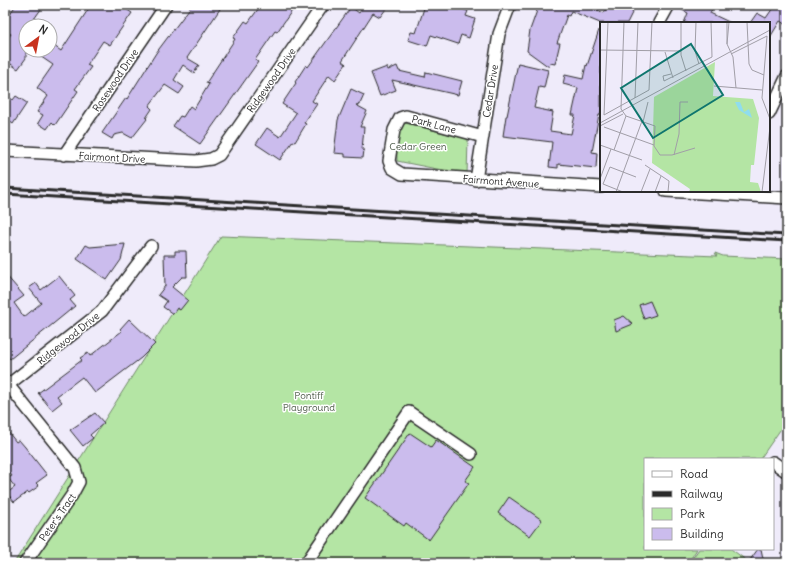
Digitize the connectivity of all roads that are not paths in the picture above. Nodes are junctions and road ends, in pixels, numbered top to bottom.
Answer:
1 (166, 5) edge
2 (323, 5) edge
3 (510, 5) edge
4 (669, 5) edge
5 (660, 22) edge
6 (787, 76) edge
7 (770, 112) edge
8 (483, 137) junction
9 (5, 151) edge
10 (64, 155) junction
11 (219, 155) joint
12 (402, 174) joint
13 (476, 180) junction
14 (600, 187) edge
15 (710, 192) edge
16 (754, 193) edge
17 (787, 198) edge
18 (151, 246) dead end
19 (7, 383) edge
20 (471, 454) dead end
21 (774, 463) edge
22 (787, 472) edge
23 (25, 563) edge
24 (306, 563) edge

1 - 10 street, Rosewood Drive
2 - 11 street, Ridgewood Drive
3 - 8 street, Cedar Drive
4 - 5 street
6 - 7 street
8 - 12 street, Park Lane
8 - 13 street, Cedar Drive
9 - 10 street, Fairmont Drive
10 - 11 street, Fairmont Drive
12 - 13 street, Fairmont Avenue
13 - 14 street, Fairmont Avenue
15 - 16 street
16 - 17 street
18 - 19 street, Ridgewood Drive
19 - 23 street, Peter's Tract
20 - 24 street
21 - 22 street

